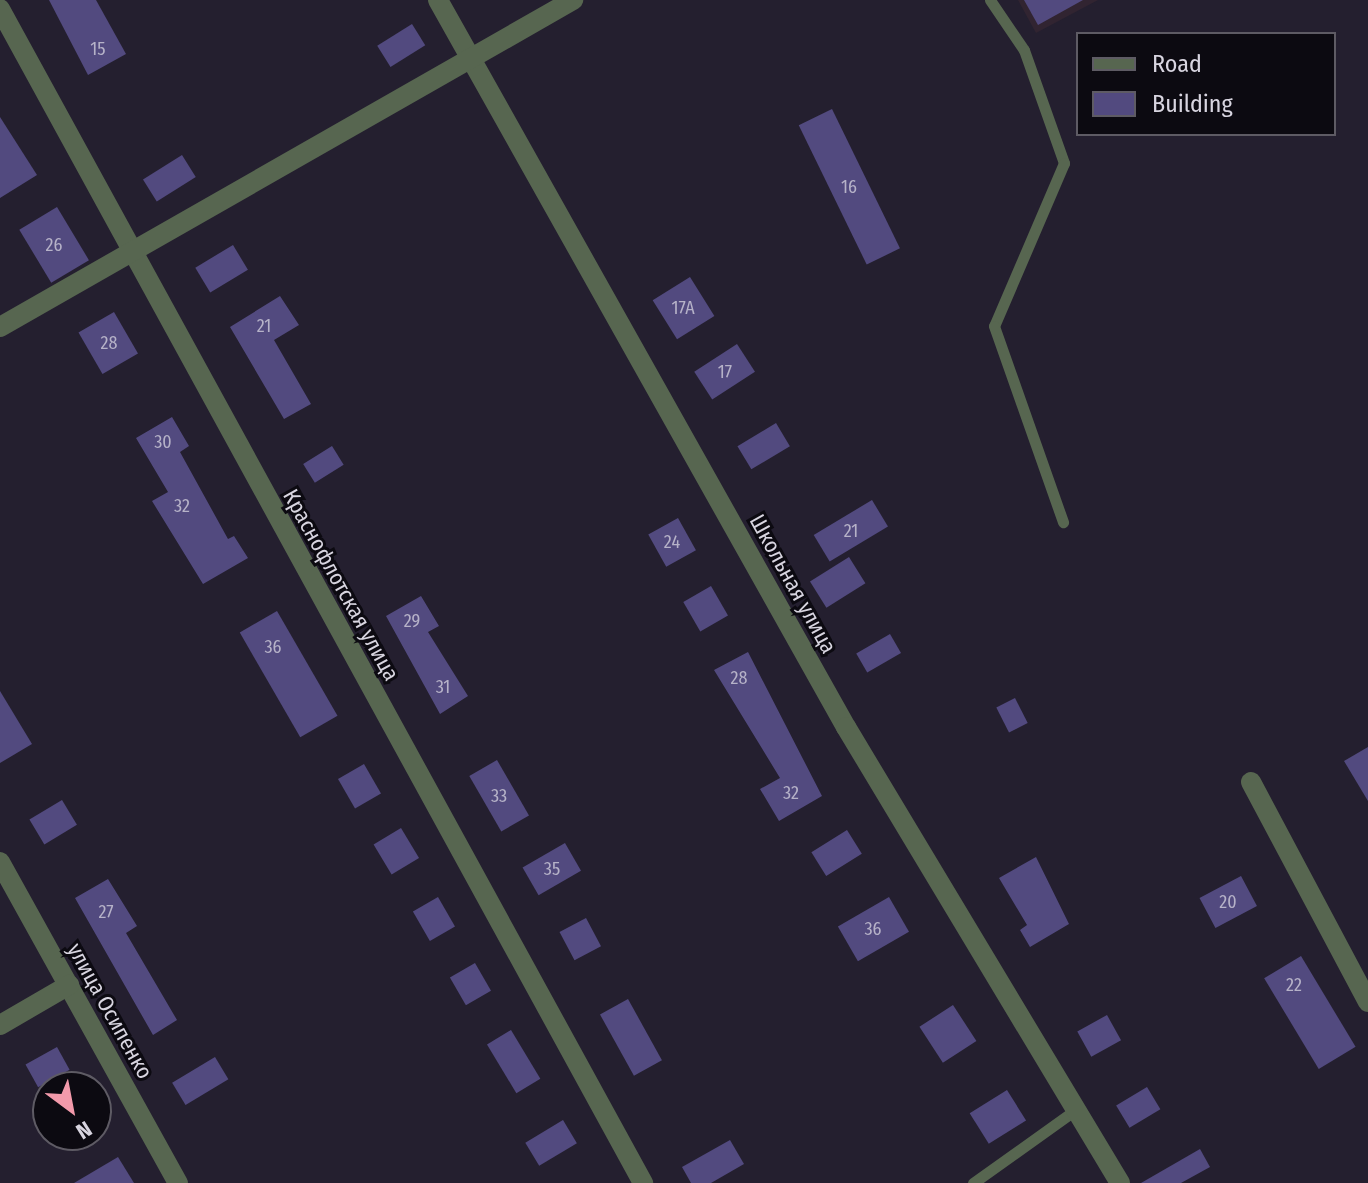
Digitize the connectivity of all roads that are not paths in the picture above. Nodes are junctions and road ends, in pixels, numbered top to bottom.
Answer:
1 (438, 0) edge
2 (573, 0) edge
3 (990, 0) edge
4 (0, 9) edge
5 (472, 59) junction
6 (133, 249) junction
7 (0, 327) edge
8 (1063, 522) dead end
9 (1251, 782) dead end
10 (0, 862) edge
11 (69, 985) junction
12 (1368, 1002) edge
13 (0, 1025) edge
14 (1078, 1107) junction
15 (178, 1183) edge
16 (643, 1183) edge
17 (973, 1183) edge
18 (1120, 1183) edge

1 - 5 street, Школьная улица
2 - 5 street
3 - 8 lane
4 - 6 street, Краснофлотская улица
5 - 6 street
5 - 14 street, Школьная улица
6 - 7 street
6 - 16 street, Краснофлотская улица
9 - 12 street
10 - 11 street, улица Осипенко
11 - 13 street
11 - 15 street, улица Осипенко
14 - 17 lane
14 - 18 street, Школьная улица

